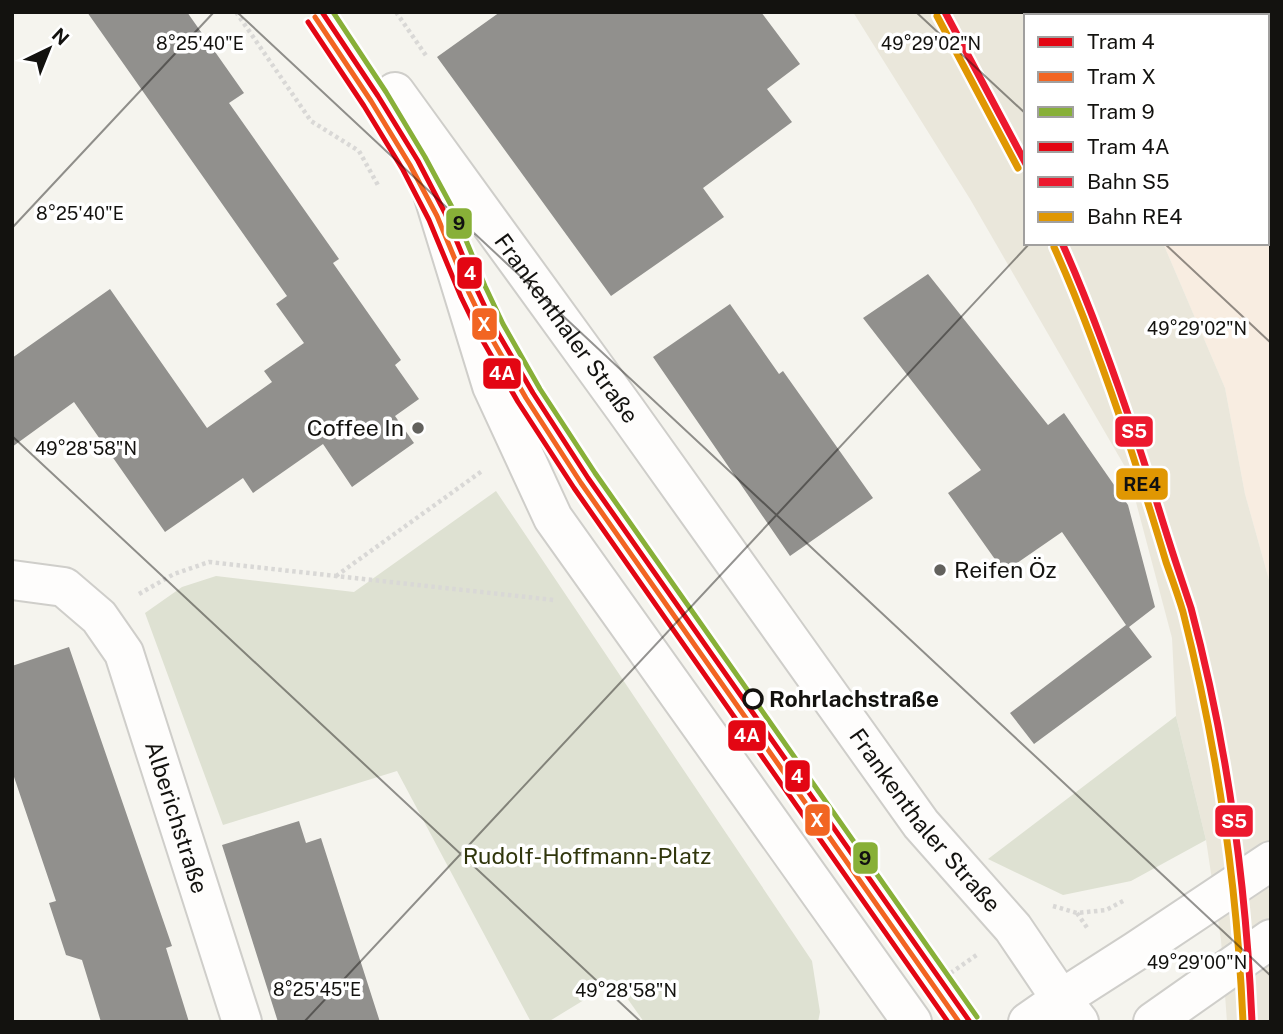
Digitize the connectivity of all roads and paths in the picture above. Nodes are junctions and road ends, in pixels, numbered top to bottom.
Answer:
1 (491, 464) dead end
2 (337, 576) junction
3 (12, 580) edge
4 (567, 601) dead end
5 (99, 617) junction
6 (1271, 861) edge
7 (1077, 913) dead end
8 (1013, 928) junction
9 (1271, 939) edge
10 (1070, 1010) edge
11 (907, 1015) edge
12 (242, 1022) edge
13 (1028, 1022) edge
14 (1153, 1022) edge

1 - 2 path
2 - 4 path
2 - 5 path
3 - 5 street, Alberichstraße
5 - 12 street, Alberichstraße
6 - 10 street
7 - 8 path
8 - 10 street, Frankenthaler Straße
8 - 11 path
8 - 11 street, Frankenthaler Straße
9 - 14 street
10 - 13 street

